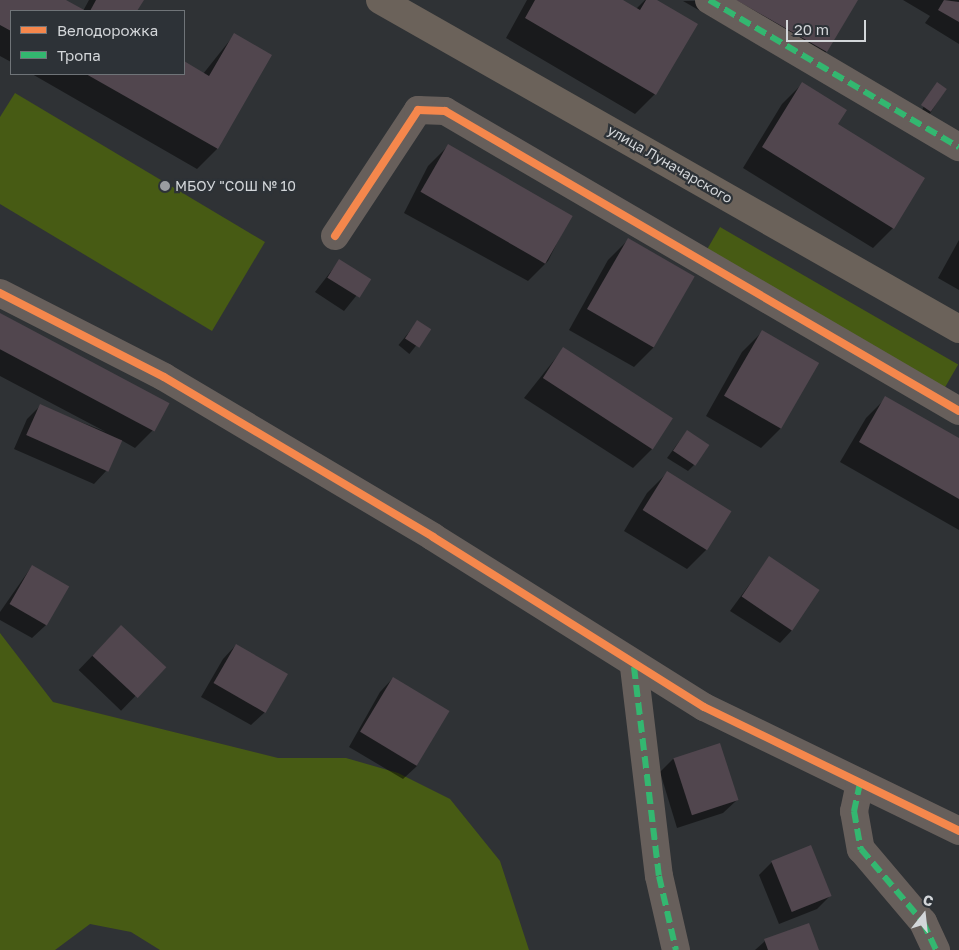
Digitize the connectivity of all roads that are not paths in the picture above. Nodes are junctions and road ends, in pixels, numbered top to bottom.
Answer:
1 (380, 0) edge
2 (709, 0) edge
3 (959, 147) edge
4 (335, 236) dead end
5 (0, 293) edge
6 (959, 329) edge
7 (959, 412) edge
8 (634, 667) junction
9 (860, 783) junction
10 (959, 831) edge
11 (676, 950) edge
12 (936, 950) edge

1 - 6 main road, улица Луначарского
2 - 3 street
4 - 7 street
5 - 8 street
8 - 9 street
8 - 11 street
9 - 10 street
9 - 12 street

